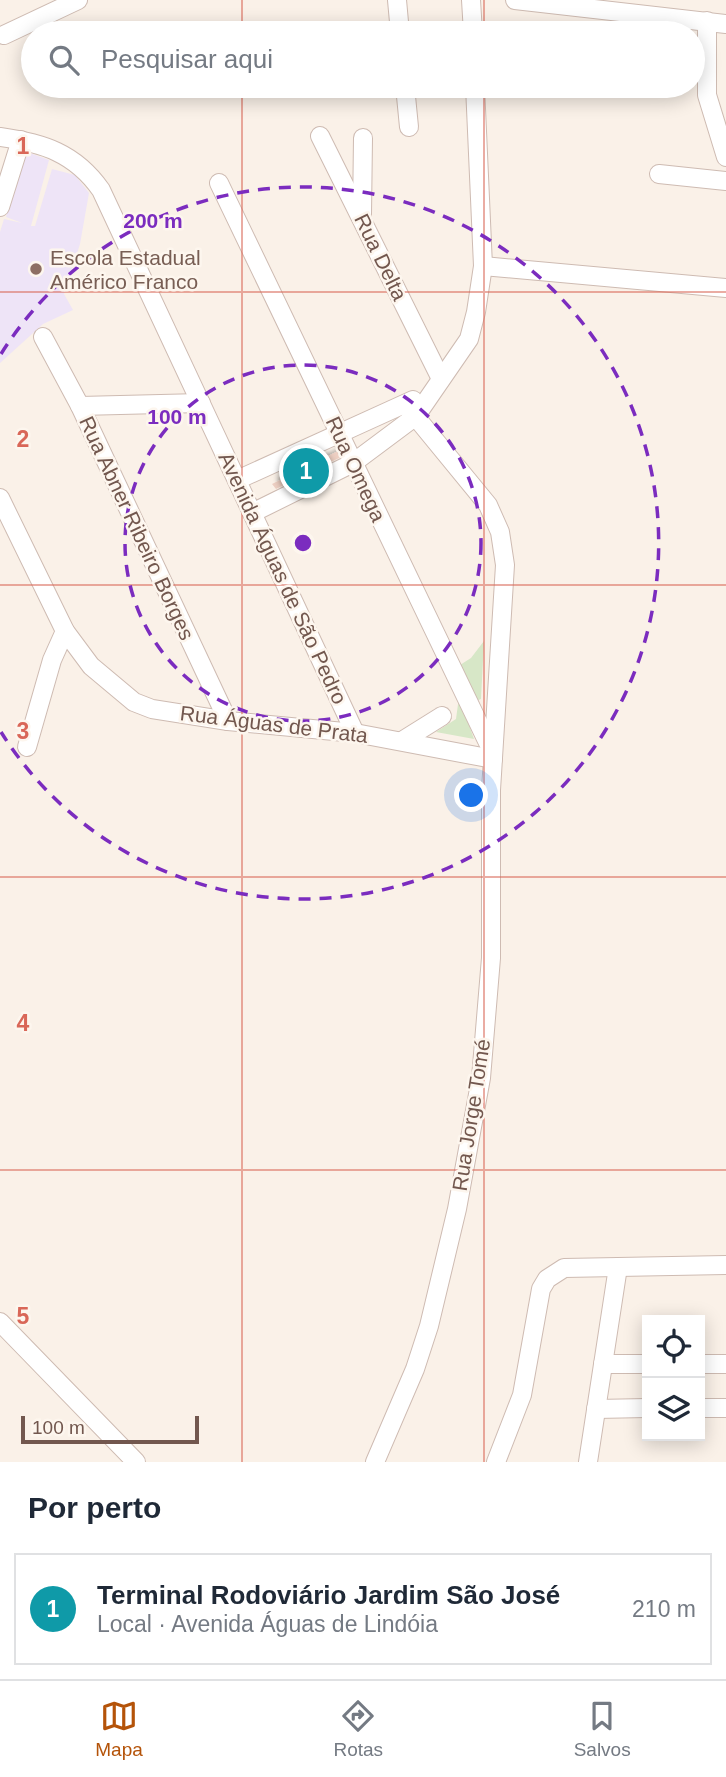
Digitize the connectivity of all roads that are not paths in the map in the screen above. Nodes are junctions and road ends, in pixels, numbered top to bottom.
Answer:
1 (78, 0) edge
2 (471, 0) edge
3 (515, 0) edge
4 (403, 2) edge
5 (636, 6) edge
6 (32, 21) edge
7 (401, 21) edge
8 (472, 21) edge
9 (703, 21) edge
10 (707, 22) joint
11 (726, 24) edge
12 (21, 26) edge
13 (2, 35) edge
14 (21, 37) edge
15 (406, 98) edge
16 (476, 98) edge
17 (409, 127) dead end
18 (320, 136) dead end
19 (0, 137) edge
20 (363, 138) dead end
21 (21, 140) junction
22 (726, 157) edge
23 (659, 174) dead end
24 (726, 181) edge
25 (219, 183) dead end
26 (0, 207) edge
27 (362, 218) junction
28 (483, 266) junction
29 (726, 288) edge
30 (43, 337) dead end
31 (439, 380) junction
32 (201, 403) junction
33 (80, 406) junction
34 (411, 410) junction
35 (340, 433) junction
36 (353, 463) junction
37 (237, 480) junction
38 (0, 498) edge
39 (252, 513) junction
40 (65, 631) junction
41 (442, 716) dead end
42 (228, 721) junction
43 (355, 733) junction
44 (402, 741) junction
45 (27, 747) dead end
46 (493, 756) junction
47 (726, 1265) edge
48 (618, 1267) junction
49 (0, 1322) edge
50 (603, 1364) junction
51 (642, 1364) edge
52 (705, 1364) edge
53 (726, 1364) edge
54 (642, 1408) edge
55 (705, 1408) edge
56 (726, 1408) edge
57 (596, 1409) junction
58 (136, 1462) edge
59 (375, 1462) edge
60 (496, 1462) edge
61 (588, 1462) edge

1 - 6 street
2 - 8 street
3 - 5 street
4 - 7 street
5 - 9 street
10 - 11 street
10 - 22 street
12 - 13 street
13 - 14 street
15 - 17 street
16 - 28 street
18 - 27 street, Rua Delta
19 - 21 street, Avenida Águas de São Pedro
20 - 27 street
21 - 26 street
21 - 32 street, Avenida Águas de São Pedro
23 - 24 street
25 - 35 street, Rua Omega
27 - 31 street, Rua Delta
28 - 29 street
28 - 31 street
30 - 33 street, Rua Abner Ribeiro Borges
31 - 34 street
32 - 33 street
32 - 37 street, Avenida Águas de São Pedro
33 - 42 street, Rua Abner Ribeiro Borges
34 - 35 street
34 - 36 street
34 - 46 street, Rua Jorge Tomé
35 - 36 street, Rua Omega
35 - 37 street
36 - 39 street
36 - 46 street, Rua Omega
37 - 39 street, Avenida Águas de São Pedro
38 - 40 street, Rua Águas de Prata
39 - 43 street, Avenida Águas de São Pedro
40 - 42 street, Rua Águas de Prata
40 - 45 street
41 - 44 street
42 - 43 street, Rua Águas de Prata
43 - 44 street, Rua Águas de Prata
44 - 46 street, Rua Águas de Prata
46 - 59 street, Rua Jorge Tomé
47 - 48 street
48 - 50 street
48 - 60 street
49 - 58 street
50 - 51 street
50 - 57 street
52 - 53 street
54 - 57 street
55 - 56 street
57 - 61 street

